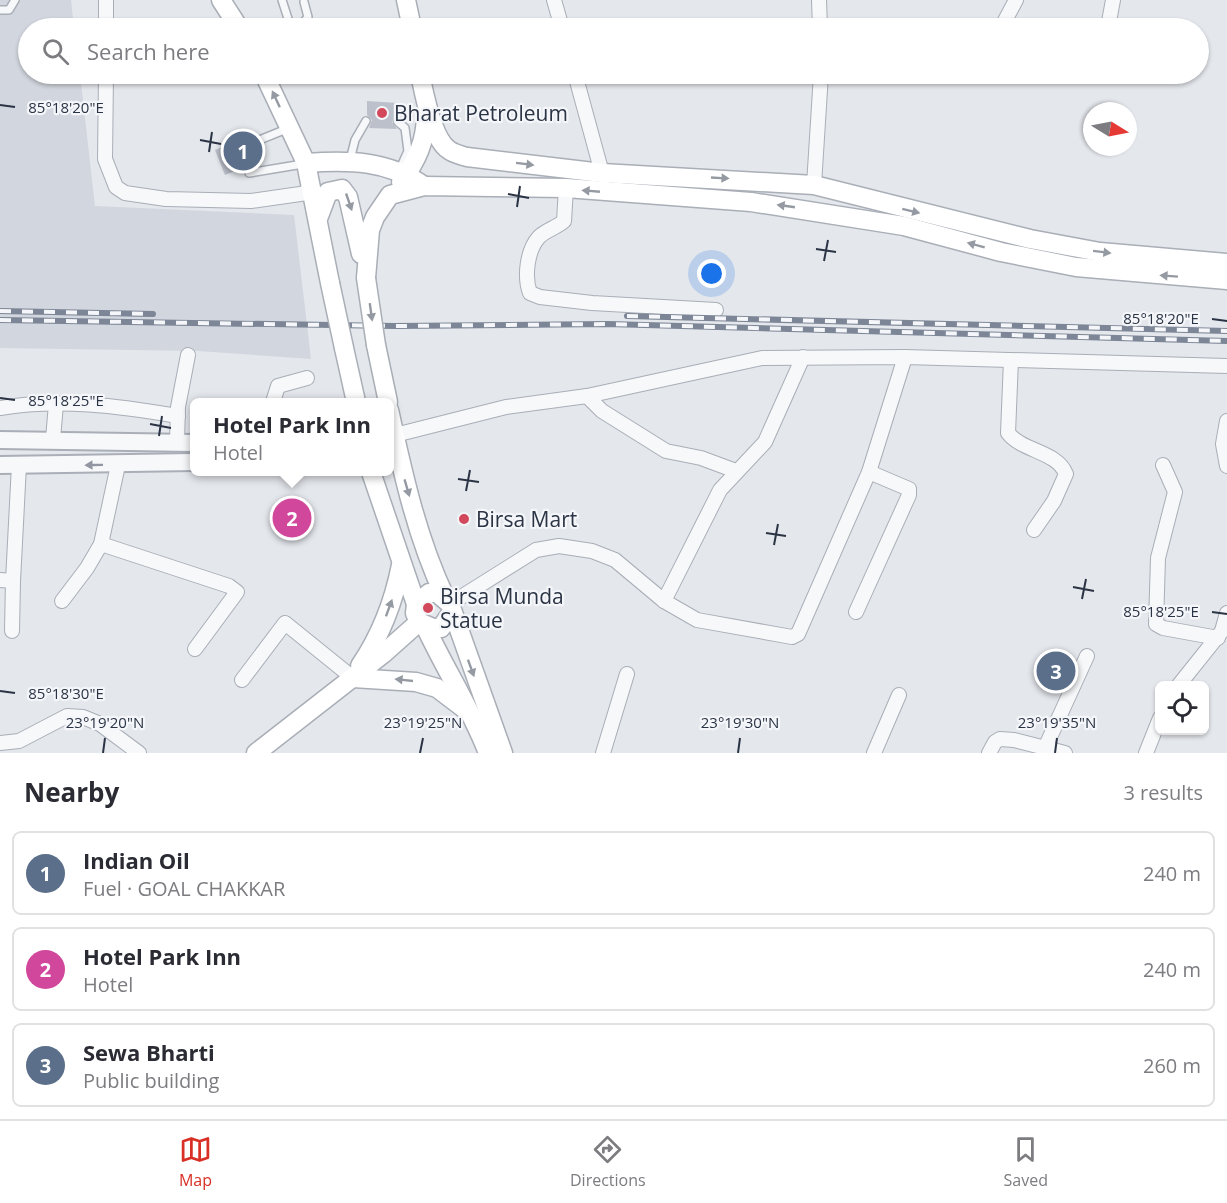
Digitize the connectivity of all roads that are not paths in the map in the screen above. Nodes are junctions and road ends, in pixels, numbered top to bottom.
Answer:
1 (15, 0) edge
2 (106, 0) edge
3 (221, 0) edge
4 (282, 0) edge
5 (406, 0) edge
6 (554, 0) edge
7 (819, 0) edge
8 (1016, 0) edge
9 (1113, 0) edge
10 (304, 2) dead end
11 (0, 10) edge
12 (106, 18) edge
13 (233, 18) edge
14 (288, 18) edge
15 (307, 18) edge
16 (410, 18) edge
17 (559, 18) edge
18 (820, 18) edge
19 (1006, 18) edge
20 (1110, 18) edge
21 (106, 84) edge
22 (269, 84) edge
23 (422, 84) edge
24 (578, 84) edge
25 (820, 84) edge
26 (426, 100) junction
27 (366, 121) dead end
28 (398, 122) dead end
29 (290, 128) junction
30 (247, 145) dead end
31 (350, 160) junction
32 (306, 163) junction
33 (248, 166) dead end
34 (403, 172) junction
35 (602, 173) junction
36 (814, 185) junction
37 (424, 186) junction
38 (566, 188) junction
39 (314, 192) junction
40 (390, 195) junction
41 (318, 218) junction
42 (1227, 263) edge
43 (366, 279) junction
44 (1227, 280) edge
45 (716, 310) dead end
46 (188, 355) dead end
47 (803, 357) junction
48 (905, 357) junction
49 (1011, 360) junction
50 (1227, 366) edge
51 (307, 378) dead end
52 (587, 396) junction
53 (274, 398) edge
54 (355, 398) edge
55 (387, 398) edge
56 (56, 404) junction
57 (0, 408) edge
58 (178, 416) junction
59 (1227, 421) edge
60 (394, 430) edge
61 (395, 435) junction
62 (30, 439) junction
63 (53, 439) junction
64 (0, 440) edge
65 (177, 442) junction
66 (190, 443) edge
67 (190, 462) edge
68 (0, 465) edge
69 (118, 465) junction
70 (1163, 465) dead end
71 (23, 466) junction
72 (1227, 466) edge
73 (736, 471) junction
74 (869, 472) junction
75 (373, 476) edge
76 (1034, 530) dead end
77 (102, 544) junction
78 (401, 564) junction
79 (7, 581) edge
80 (62, 601) dead end
81 (664, 601) junction
82 (448, 605) junction
83 (856, 612) dead end
84 (1227, 613) edge
85 (420, 618) junction
86 (12, 631) dead end
87 (1218, 638) junction
88 (195, 649) dead end
89 (1088, 656) dead end
90 (627, 674) dead end
91 (353, 678) junction
92 (242, 680) dead end
93 (1183, 681) edge
94 (899, 695) dead end
95 (473, 715) junction
96 (1155, 730) edge
97 (0, 743) edge
98 (1045, 748) junction
99 (139, 753) edge
100 (256, 753) edge
101 (488, 753) edge
102 (503, 753) edge
103 (603, 753) edge
104 (874, 753) edge
105 (989, 753) edge
106 (1065, 753) edge
107 (1146, 753) edge

1 - 11 lane
2 - 12 street
3 - 13 main road
4 - 14 lane
5 - 16 main road
6 - 17 street
7 - 18 street
8 - 19 street
9 - 20 street
10 - 15 lane
21 - 39 street
29 -> 22 main road
23 - 26 main road
24 - 35 street
25 - 36 street
26 - 34 main road
26 -> 35 main road
27 - 31 lane
28 - 34 lane
29 - 30 lane
29 - 32 main road
31 - 32 main road
31 - 34 main road
32 - 33 lane
32 - 39 main road
34 - 37 main road
34 - 40 main road
35 -> 36 main road
36 -> 42 main road
37 - 38 main road
37 - 40 main road
44 -> 38 main road
38 - 45 street
39 - 41 main road
40 - 43 main road
41 -> 43 main road
41 - 54 main road, bridge
43 -> 55 main road, bridge
46 - 58 street
47 - 48 street
47 - 52 street
47 - 73 street
48 - 49 street
48 - 74 street
49 - 50 street
49 - 76 street
51 - 53 street
52 - 61 street
52 - 73 street
56 - 57 street
56 - 58 street
56 - 63 street
58 - 65 street
59 - 72 street
60 - 61 main road
61 -> 82 main road
62 - 63 street
62 - 64 street
62 - 71 street
63 - 65 street
65 - 66 street
67 - 69 street
68 - 71 street
69 -> 71 street
69 - 77 street
70 - 87 street
71 - 79 street
73 - 81 street
74 - 81 street
74 - 83 street
75 - 78 main road
77 - 80 street
77 - 88 street
78 - 85 main road
91 -> 78 main road
79 - 86 street
81 - 82 street
82 - 85 main road
82 - 85 main road
82 -> 102 main road
84 - 87 street
85 - 91 main road
85 - 95 main road
87 - 93 street
89 - 98 street
90 - 103 street
91 - 92 street
95 -> 91 main road
91 - 100 main road
94 - 104 street
95 - 101 main road
96 - 107 street
97 - 99 street
98 - 105 street
98 - 106 street

